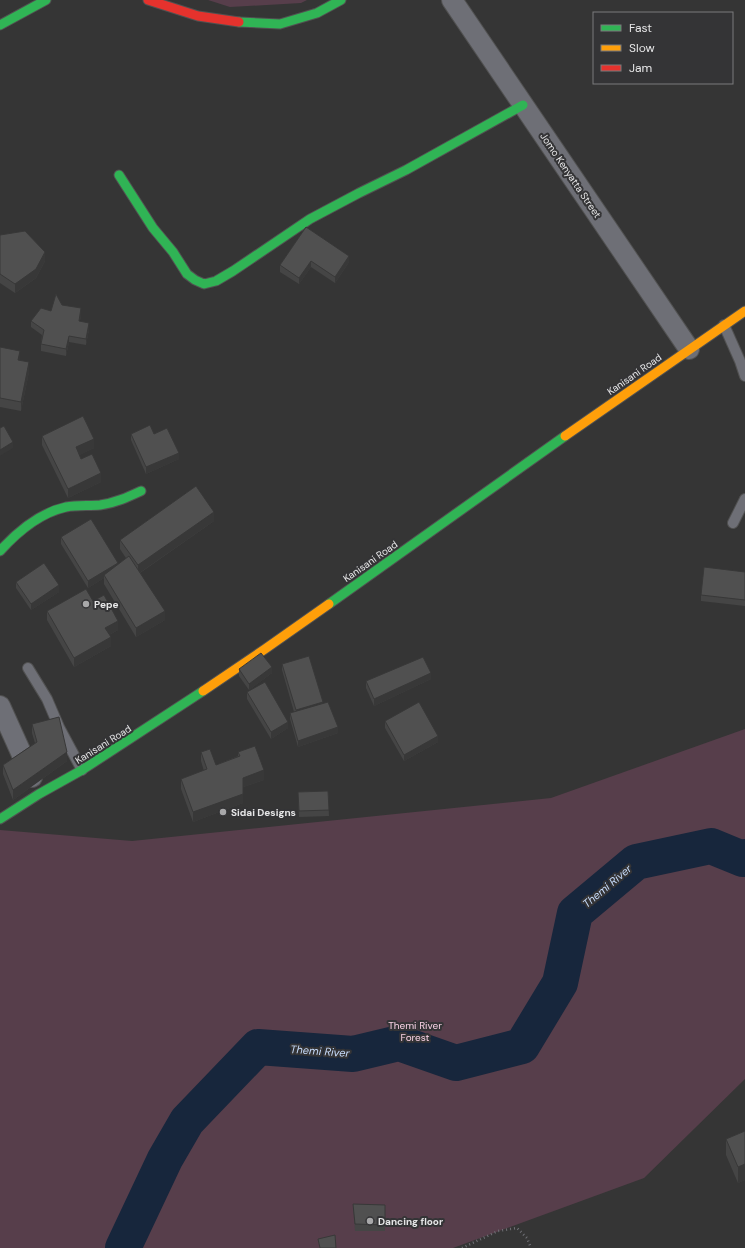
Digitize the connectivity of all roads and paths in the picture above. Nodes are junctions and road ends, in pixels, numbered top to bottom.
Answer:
1 (46, 0) edge
2 (148, 0) edge
3 (341, 0) edge
4 (452, 0) edge
5 (0, 25) edge
6 (524, 105) junction
7 (119, 175) dead end
8 (745, 311) edge
9 (724, 325) junction
10 (689, 349) junction
11 (745, 376) edge
12 (141, 491) dead end
13 (745, 499) edge
14 (733, 523) dead end
15 (0, 551) edge
16 (28, 668) dead end
17 (0, 706) edge
18 (82, 770) junction
19 (39, 794) junction
20 (0, 819) edge
21 (462, 1248) edge
22 (531, 1248) edge

1 - 5 street
2 - 3 street
4 - 6 street, Jomo Kenyatta Street
6 - 7 street
6 - 10 street, Jomo Kenyatta Street
8 - 9 street, Kanisani Road
9 - 10 street, Kanisani Road
9 - 11 lane
10 - 18 street, Kanisani Road
12 - 15 street
13 - 14 lane
16 - 18 lane
17 - 19 street
18 - 19 street, Kanisani Road
19 - 20 street, Kanisani Road
21 - 22 path

